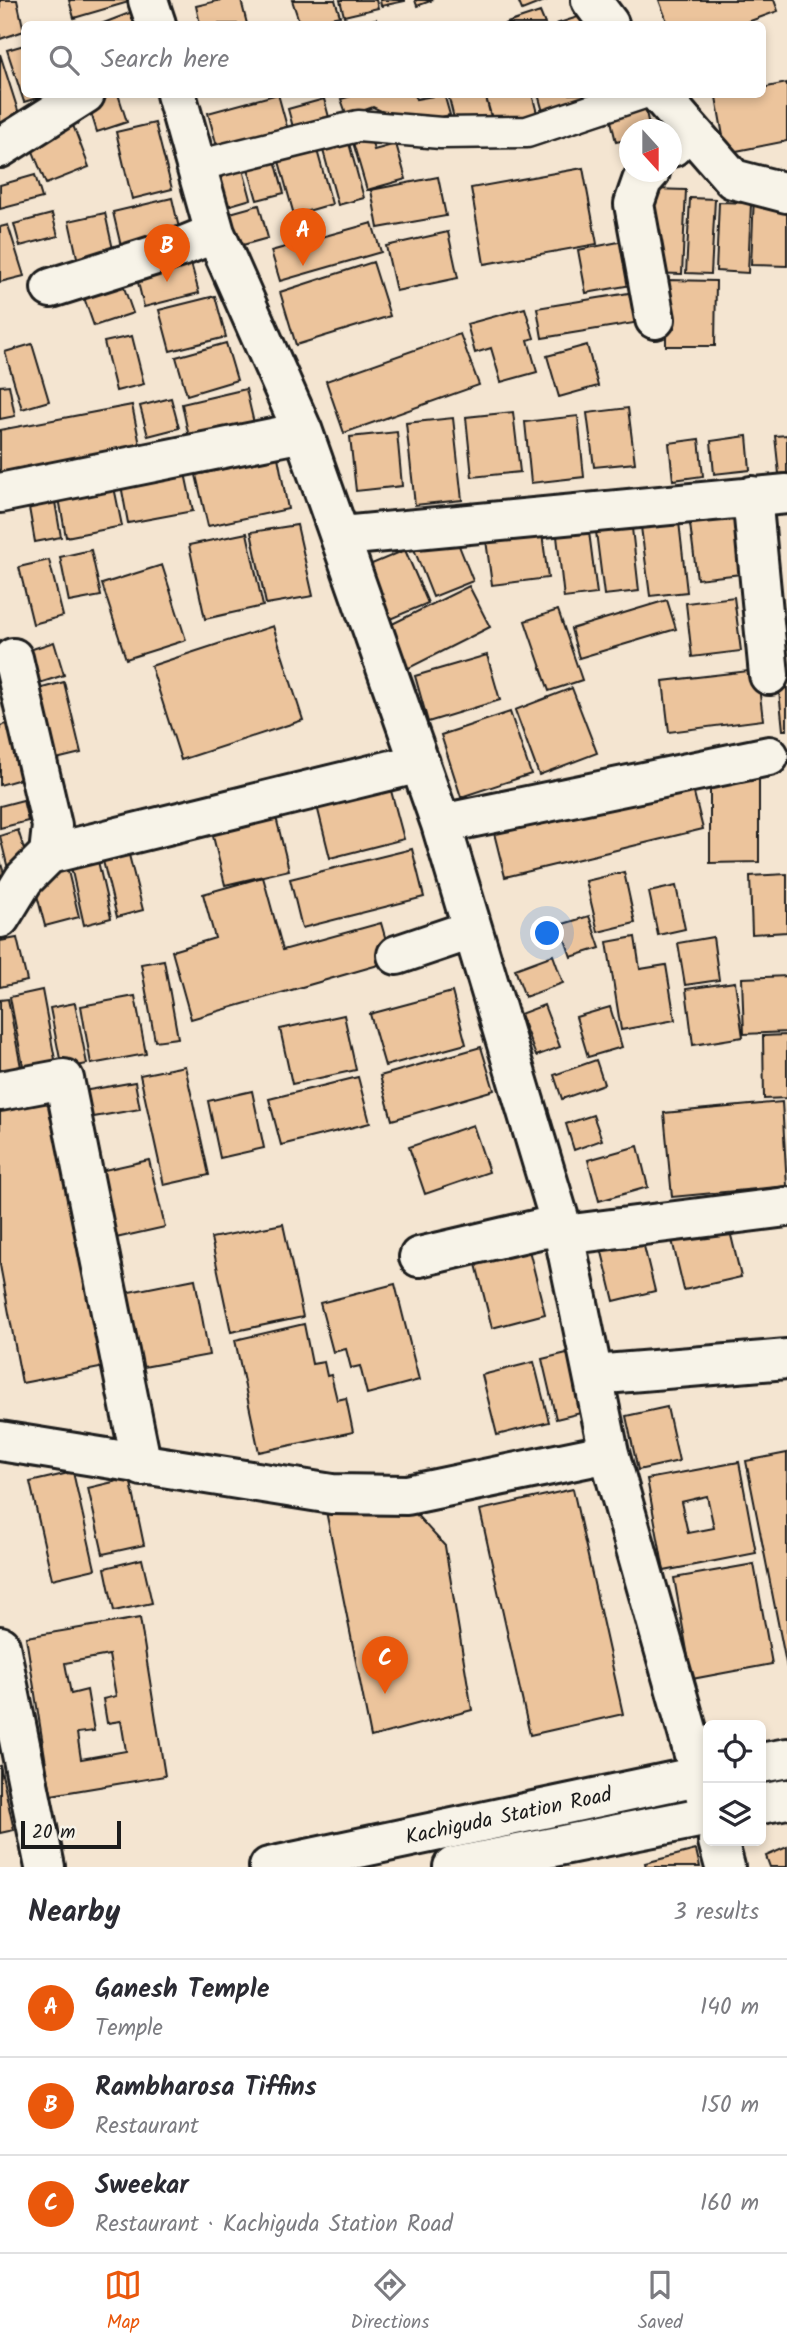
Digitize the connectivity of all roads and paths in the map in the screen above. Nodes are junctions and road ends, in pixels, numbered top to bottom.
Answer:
1 (148, 0) edge
2 (591, 0) edge
3 (155, 21) edge
4 (606, 21) edge
5 (79, 98) edge
6 (177, 98) edge
7 (629, 98) edge
8 (661, 98) edge
9 (671, 119) edge
10 (682, 140) edge
11 (0, 148) edge
12 (196, 166) junction
13 (642, 182) edge
14 (787, 193) edge
15 (215, 233) junction
16 (51, 288) dead end
17 (656, 319) dead end
18 (303, 432) junction
19 (0, 494) edge
20 (769, 495) edge
21 (342, 536) junction
22 (13, 658) dead end
23 (769, 674) dead end
24 (769, 756) dead end
25 (420, 763) junction
26 (441, 824) junction
27 (49, 854) junction
28 (0, 918) edge
29 (471, 930) junction
30 (397, 956) dead end
31 (0, 1091) edge
32 (787, 1207) edge
33 (563, 1231) junction
34 (419, 1257) dead end
35 (787, 1359) edge
36 (593, 1375) junction
37 (0, 1441) edge
38 (609, 1453) junction
39 (142, 1466) junction
40 (0, 1646) edge
41 (787, 1758) edge
42 (766, 1762) edge
43 (704, 1783) edge
44 (703, 1785) edge
45 (787, 1799) edge
46 (766, 1803) edge
47 (703, 1817) edge
48 (719, 1846) edge
49 (45, 1867) edge
50 (269, 1867) edge
51 (453, 1867) edge
52 (725, 1867) edge

1 - 3 street
2 - 4 street
5 - 11 street
6 - 12 street
7 - 12 street
8 - 9 street
10 - 14 street
12 - 15 street
13 - 17 street
15 - 16 street
15 - 18 street
18 - 19 street
18 - 21 street
20 - 21 street
20 - 23 street
21 - 25 street
22 - 27 street
24 - 26 street
25 - 26 street
25 - 27 street
26 - 29 street
27 - 28 street
29 - 30 street
29 - 33 street
31 - 39 street
32 - 33 street
33 - 34 street
33 - 36 street
35 - 36 street
36 - 38 street
37 - 39 street
38 - 39 street
38 - 43 street
40 - 49 street
41 - 42 street
44 - 50 street, Kachiguda Station Road
45 - 46 street
47 - 51 street, Kachiguda Station Road
48 - 52 street

